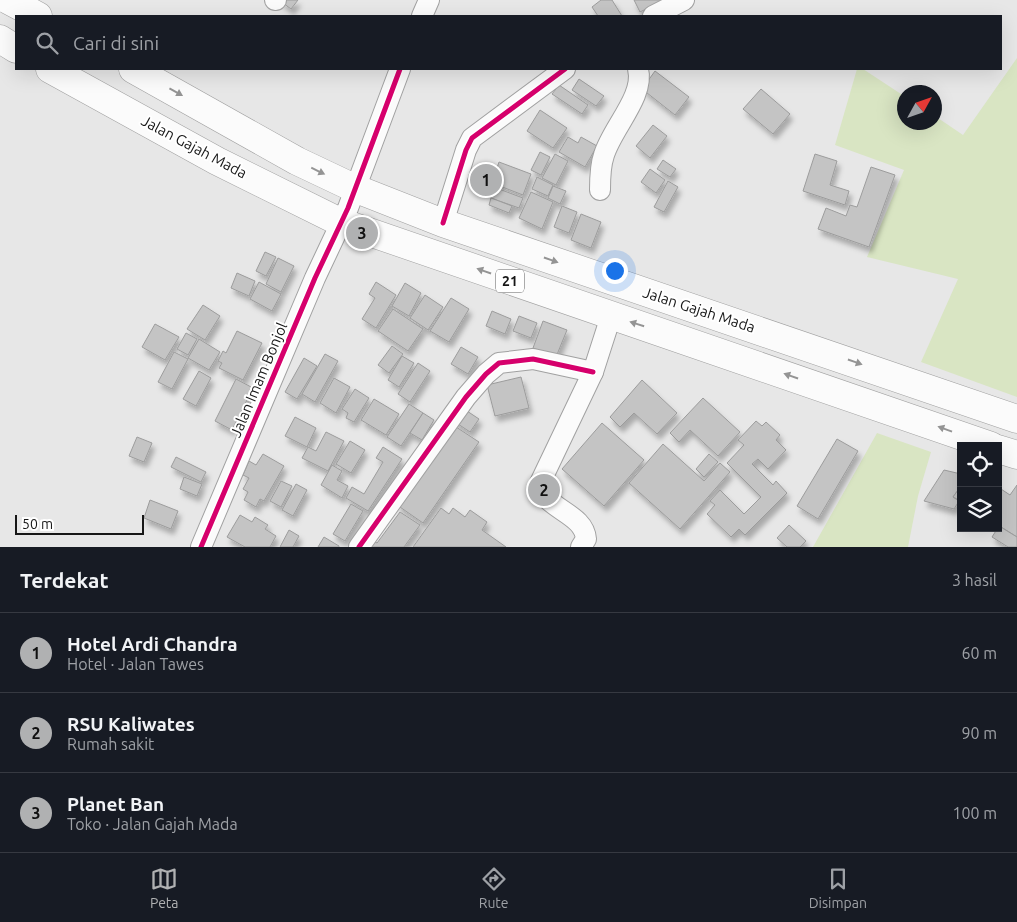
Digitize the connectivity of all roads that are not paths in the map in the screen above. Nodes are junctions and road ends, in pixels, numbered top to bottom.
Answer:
1 (429, 0) edge
2 (684, 0) edge
3 (422, 15) edge
4 (655, 15) edge
5 (0, 39) edge
6 (15, 48) edge
7 (52, 70) edge
8 (135, 70) edge
9 (400, 70) edge
10 (565, 70) edge
11 (638, 70) edge
12 (354, 188) junction
13 (600, 190) dead end
14 (340, 222) junction
15 (444, 223) junction
16 (611, 316) junction
17 (750, 327) junction
18 (739, 358) junction
19 (593, 372) junction
20 (1017, 419) edge
21 (980, 442) edge
22 (1002, 449) edge
23 (1017, 455) edge
24 (201, 547) edge
25 (359, 547) edge
26 (581, 547) edge

1 - 3 street
2 - 4 street
5 - 6 highway
7 - 14 highway, Jalan Gajah Mada / 21
8 -> 12 highway, Jalan Gajah Mada / 21
9 - 12 street
10 - 15 street
11 - 13 street
12 - 14 street
12 - 15 highway, Jalan Gajah Mada / 21
16 -> 14 highway, Jalan Gajah Mada / 21
14 - 24 street, Jalan Imam Bonjol
15 -> 17 highway, Jalan Gajah Mada / 21
18 -> 16 highway, Jalan Gajah Mada / 21
16 - 19 street
17 - 18 highway
17 -> 20 highway, Jalan Gajah Mada / 21
21 -> 18 highway, Jalan Gajah Mada / 21
19 - 25 street
19 - 26 street
22 - 23 highway

